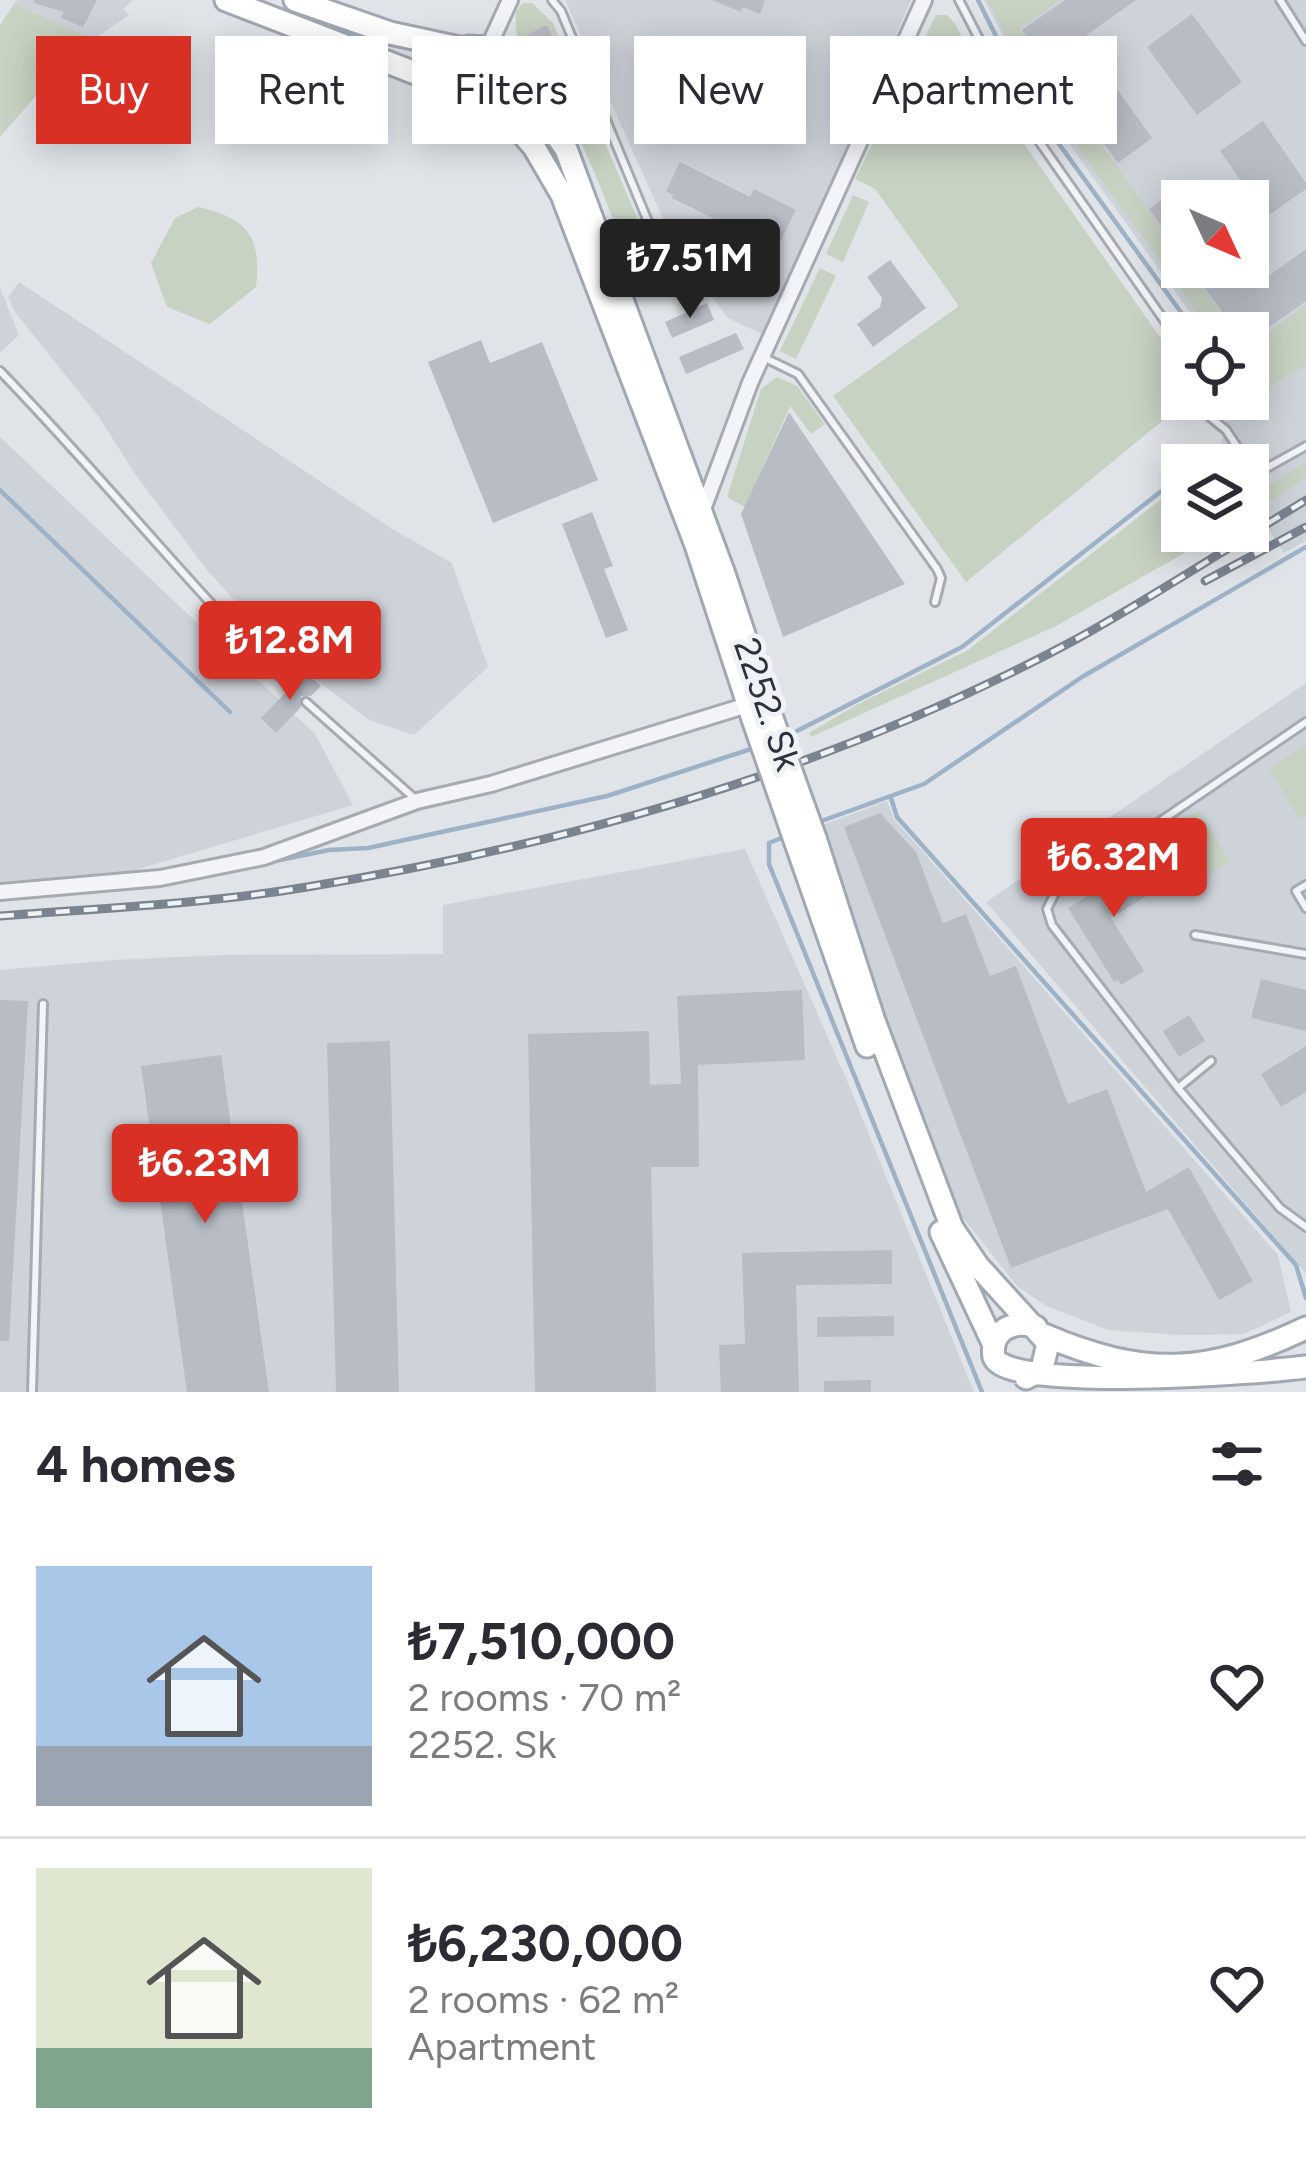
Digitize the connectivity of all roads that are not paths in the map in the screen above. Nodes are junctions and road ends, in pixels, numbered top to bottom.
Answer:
1 (226, 0) edge
2 (295, 0) edge
3 (510, 0) edge
4 (553, 0) edge
5 (924, 0) edge
6 (959, 0) edge
7 (1280, 0) edge
8 (494, 36) edge
9 (412, 38) edge
10 (1306, 41) edge
11 (412, 72) edge
12 (531, 144) edge
13 (562, 144) edge
14 (698, 296) dead end
15 (1161, 316) edge
16 (763, 357) junction
17 (0, 371) edge
18 (1214, 420) edge
19 (1306, 446) edge
20 (702, 512) junction
21 (935, 602) dead end
22 (291, 687) dead end
23 (306, 702) dead end
24 (759, 708) junction
25 (1306, 722) edge
26 (417, 801) junction
27 (806, 841) junction
28 (1306, 885) edge
29 (0, 892) edge
30 (1306, 908) edge
31 (1196, 935) dead end
32 (1306, 954) edge
33 (43, 1004) dead end
34 (1211, 1061) dead end
35 (1178, 1088) junction
36 (1306, 1227) edge
37 (1306, 1328) edge
38 (1041, 1332) junction
39 (1302, 1368) edge
40 (1009, 1375) edge
41 (32, 1392) edge

1 - 11 main road
2 - 9 main road
3 - 8 street
4 - 14 lane
5 - 16 street
6 - 15 lane
7 - 10 lane
12 - 24 main road, 2252. Sk
13 - 20 main road, 2252. Sk
16 - 20 street
16 - 21 lane
17 - 22 lane
18 - 19 lane
20 - 24 main road, 2252. Sk
23 - 26 lane
24 - 26 street
24 - 27 main road, 2252. Sk, bridge
25 - 35 lane
26 - 29 street
27 - 38 main road, 2252. Sk
27 - 40 main road, 2252. Sk
28 - 30 lane
31 - 32 lane
33 - 41 lane
34 - 35 lane
35 - 36 lane
37 - 38 main road
38 - 40 main road
38 - 40 main road
39 - 40 main road

